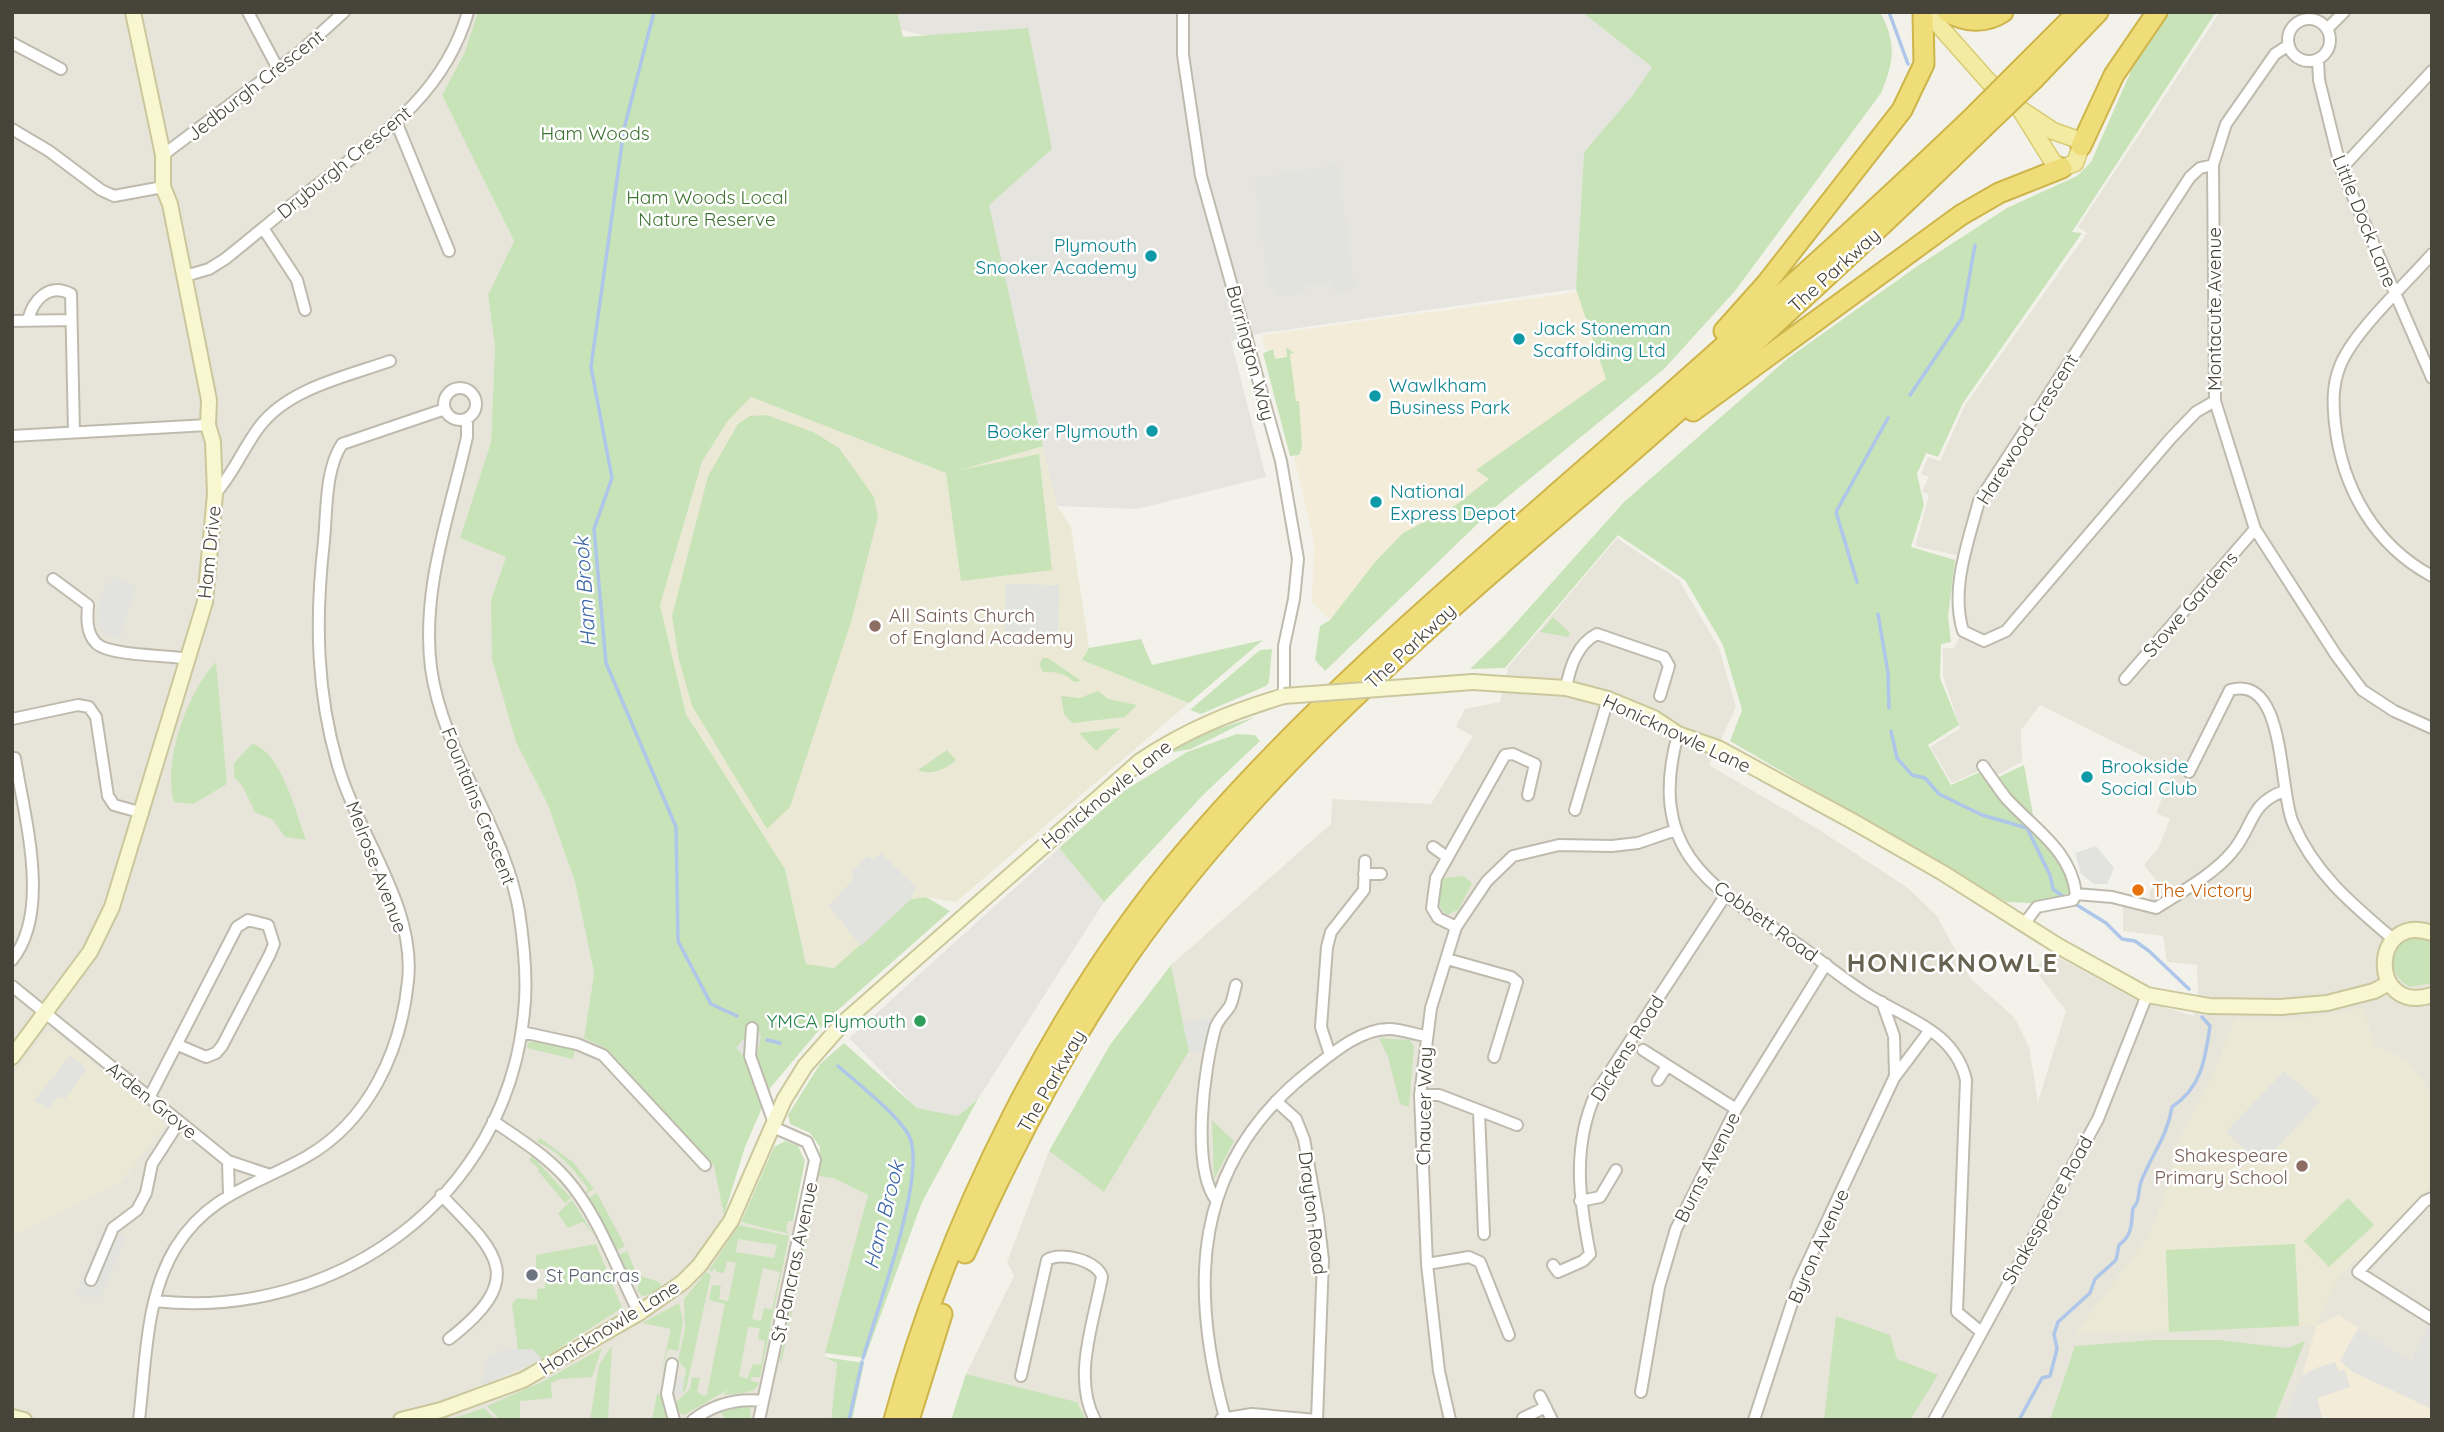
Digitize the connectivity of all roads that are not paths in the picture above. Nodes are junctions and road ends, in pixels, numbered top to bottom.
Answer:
1 (133, 12) edge
2 (248, 12) edge
3 (344, 12) edge
4 (468, 12) edge
5 (1183, 12) edge
6 (1925, 12) edge
7 (1947, 12) edge
8 (2003, 12) edge
9 (2077, 12) edge
10 (2098, 12) edge
11 (2157, 12) edge
12 (2344, 12) edge
13 (2303, 16) edge
14 (2327, 29) junction
15 (12, 43) edge
16 (2289, 45) junction
17 (2318, 59) junction
18 (277, 67) junction
19 (61, 69) dead end
20 (2432, 71) edge
21 (2028, 74) junction
22 (2020, 109) junction
23 (1979, 121) junction
24 (397, 124) junction
25 (12, 129) edge
26 (2081, 146) junction
27 (163, 155) junction
28 (2213, 165) junction
29 (2062, 168) junction
30 (2341, 169) junction
31 (163, 187) junction
32 (263, 228) junction
33 (449, 251) dead end
34 (2432, 254) edge
35 (185, 276) junction
36 (2395, 297) junction
37 (305, 310) dead end
38 (28, 320) junction
39 (71, 320) junction
40 (12, 321) edge
41 (390, 361) dead end
42 (2432, 378) edge
43 (1666, 398) junction
44 (2215, 401) junction
45 (444, 409) junction
46 (467, 419) junction
47 (208, 425) junction
48 (74, 432) junction
49 (12, 436) edge
50 (1604, 475) junction
51 (215, 494) junction
52 (2255, 529) junction
53 (2432, 576) edge
54 (53, 579) dead end
55 (189, 659) junction
56 (2125, 679) dead end
57 (1566, 688) junction
58 (1284, 696) junction
59 (1660, 696) dead end
60 (1608, 699) junction
61 (12, 719) edge
62 (2431, 727) edge
63 (1678, 734) junction
64 (15, 758) dead end
65 (1983, 766) dead end
66 (2189, 772) dead end
67 (2284, 791) junction
68 (1528, 795) dead end
69 (1575, 810) dead end
70 (143, 813) junction
71 (1676, 830) junction
72 (1433, 847) dead end
73 (1447, 857) junction
74 (1365, 861) dead end
75 (1364, 874) junction
76 (1381, 874) dead end
77 (1725, 896) junction
78 (2075, 897) junction
79 (2024, 924) junction
80 (1456, 927) junction
81 (2428, 930) edge
82 (2393, 940) junction
83 (1447, 959) junction
84 (12, 960) edge
85 (1826, 964) junction
86 (2389, 983) junction
87 (1236, 985) dead end
88 (12, 986) edge
89 (2147, 995) junction
90 (2432, 995) edge
91 (1882, 1002) junction
92 (45, 1013) junction
93 (752, 1028) dead end
94 (1930, 1030) junction
95 (522, 1032) junction
96 (1425, 1035) junction
97 (178, 1045) junction
98 (1643, 1050) dead end
99 (1330, 1055) junction
100 (12, 1057) edge
101 (1494, 1057) dead end
102 (1667, 1066) junction
103 (1895, 1078) junction
104 (1658, 1080) dead end
105 (1420, 1095) junction
106 (149, 1098) junction
107 (1276, 1101) junction
108 (1735, 1109) junction
109 (1479, 1112) junction
110 (493, 1121) junction
111 (179, 1122) junction
112 (773, 1125) junction
113 (1517, 1125) dead end
114 (228, 1161) junction
115 (688, 1165) dead end
116 (1616, 1170) dead end
117 (267, 1174) junction
118 (229, 1195) junction
119 (441, 1195) junction
120 (2432, 1199) edge
121 (1216, 1200) junction
122 (1580, 1201) junction
123 (1484, 1234) dead end
124 (1427, 1265) junction
125 (1553, 1265) dead end
126 (91, 1280) dead end
127 (155, 1301) junction
128 (639, 1313) junction
129 (2432, 1319) edge
130 (459, 1331) junction
131 (1980, 1331) junction
132 (1509, 1335) dead end
133 (449, 1339) dead end
134 (468, 1340) dead end
135 (672, 1364) dead end
136 (1021, 1376) dead end
137 (1641, 1392) dead end
138 (1540, 1396) dead end
139 (763, 1401) junction
140 (1546, 1407) junction
141 (12, 1417) edge
142 (1270, 1418) edge
143 (1523, 1418) edge
144 (1223, 1419) edge
145 (24, 1420) edge
146 (139, 1420) edge
147 (401, 1420) edge
148 (674, 1420) edge
149 (693, 1420) edge
150 (759, 1420) edge
151 (894, 1420) edge
152 (909, 1420) edge
153 (1095, 1420) edge
154 (1316, 1420) edge
155 (1450, 1420) edge
156 (1552, 1420) edge
157 (1754, 1420) edge
158 (1934, 1420) edge

1 - 27 street, Ham Drive
2 - 18 street
3 - 18 street, Jedburgh Crescent
4 - 24 street, Dryburgh Crescent
5 - 58 street, Burrington Way
6 - 22 main road
6 - 43 highway
7 - 8 highway
9 - 21 highway, The Parkway
10 - 21 highway, The Parkway
11 - 26 highway
12 - 14 street
13 - 14 street
13 - 16 street
14 - 17 street
15 - 19 street
16 - 17 street
16 - 28 street, Montacute Avenue
17 - 30 street, Little Dock Lane
18 - 27 street, Jedburgh Crescent
20 - 30 street
21 - 23 highway, The Parkway, bridge
22 - 26 main road
22 - 29 main road
23 - 43 highway, The Parkway
23 - 50 highway, The Parkway
24 - 32 street, Dryburgh Crescent
24 - 33 street
25 - 31 street
26 - 29 main road
27 - 31 street, Ham Drive
28 - 44 street, Montacute Avenue
28 - 44 street, Harewood Crescent
29 - 50 highway
30 - 36 street, Little Dock Lane
31 - 35 street, Ham Drive
32 - 35 street, Dryburgh Crescent
32 - 37 street
34 - 36 street
35 - 47 street, Ham Drive
36 - 42 street, Little Dock Lane
36 - 53 street
38 - 39 street
38 - 39 street
38 - 40 street
39 - 48 street
41 - 51 street
43 - 151 highway, The Parkway
44 - 52 street, Montacute Avenue
45 - 46 street
45 - 46 street, Melrose Avenue
45 - 117 street, Melrose Avenue
46 - 95 street, Fountains Crescent
47 - 48 street
47 - 51 street, Ham Drive
48 - 49 street
50 - 152 highway, The Parkway
51 - 55 street, Ham Drive
52 - 56 street, Stowe Gardens
52 - 62 street, Montacute Avenue
54 - 55 street
55 - 70 street, Ham Drive
57 - 58 street, Honicknowle Lane, bridge
57 - 59 street
57 - 60 street, Honicknowle Lane
58 - 112 street, Honicknowle Lane
60 - 63 street, Honicknowle Lane
60 - 69 street
61 - 70 street
63 - 71 street, Cobbett Road
63 - 79 street, Honicknowle Lane
64 - 84 street
65 - 78 street
66 - 67 street
67 - 78 street
67 - 82 street
68 - 73 street
70 - 92 street, Ham Drive
71 - 77 street, Cobbett Road
71 - 80 street, Chaucer Way
72 - 73 street
73 - 80 street
74 - 75 street
75 - 76 street
75 - 99 street
77 - 85 street, Cobbett Road
77 - 122 street, Dickens Road
78 - 79 street
79 - 89 street, Honicknowle Lane
80 - 83 street, Chaucer Way
81 - 82 street
82 - 86 street
83 - 96 street, Chaucer Way
83 - 101 street
85 - 91 street, Cobbett Road
85 - 108 street, Burns Avenue
86 - 89 street, Honicknowle Lane
86 - 90 street
87 - 121 street
88 - 92 street, Arden Grove
89 - 131 street, Shakespeare Road
91 - 94 street, Cobbett Road
91 - 103 street, Byron Avenue
92 - 100 street, Ham Drive
92 - 106 street, Arden Grove
93 - 112 street
94 - 103 street, Byron Avenue
94 - 131 street, Cobbett Road
95 - 110 street, Fountains Crescent
95 - 115 street
96 - 99 street
96 - 105 street, Chaucer Way
97 - 97 street
97 - 106 street
98 - 102 street
99 - 107 street
102 - 104 street
102 - 108 street
103 - 157 street, Byron Avenue
105 - 109 street
105 - 124 street, Chaucer Way
106 - 111 street, Arden Grove
107 - 121 street
107 - 154 street, Drayton Road
108 - 137 street, Burns Avenue
109 - 113 street
109 - 123 street
110 - 119 street, Fountains Crescent
110 - 128 street
111 - 114 street, Arden Grove
111 - 126 street
112 - 128 street, Honicknowle Lane
112 - 139 street, St Pancras Avenue
114 - 117 street, Arden Grove
114 - 118 street
116 - 122 street
117 - 118 street, Melrose Avenue
118 - 127 street, Melrose Avenue
119 - 127 street, Fountains Crescent
119 - 130 street
120 - 129 street
121 - 144 street
122 - 125 street, Dickens Road
124 - 132 street
124 - 155 street, Chaucer Way
127 - 146 street, Melrose Avenue
128 - 147 street, Honicknowle Lane
130 - 133 street
130 - 134 street
131 - 158 street, Shakespeare Road
135 - 148 street
136 - 153 street
138 - 140 street
139 - 149 street
139 - 150 street, St Pancras Avenue
140 - 143 street
140 - 156 street
141 - 145 street
142 - 144 street
142 - 154 street

